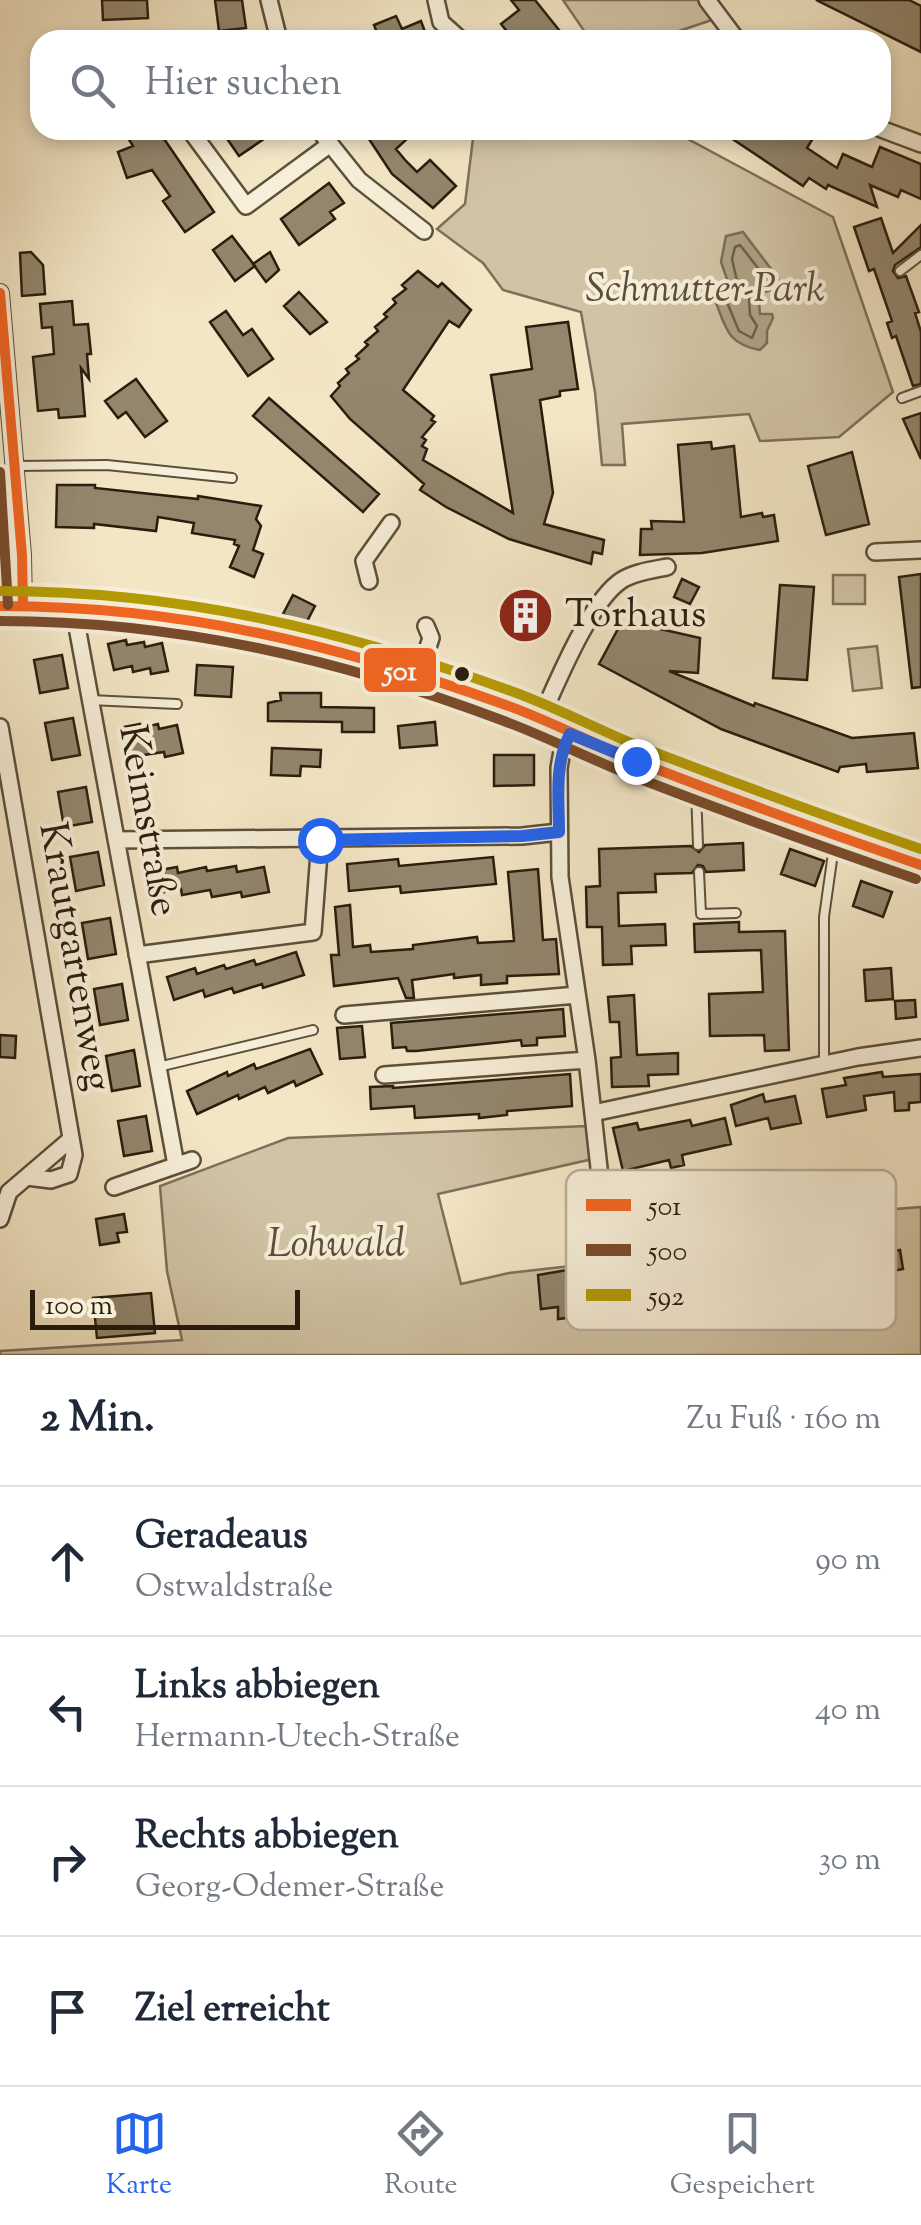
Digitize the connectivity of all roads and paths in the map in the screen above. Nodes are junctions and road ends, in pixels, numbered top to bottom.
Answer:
1 (269, 0) edge
2 (436, 0) edge
3 (707, 0) edge
4 (276, 30) edge
5 (450, 30) edge
6 (729, 30) edge
7 (891, 133) edge
8 (197, 140) edge
9 (326, 140) edge
10 (921, 144) edge
11 (329, 145) junction
12 (424, 232) dead end
13 (921, 255) edge
14 (900, 271) dead end
15 (0, 293) edge
16 (1, 320) edge
17 (921, 391) edge
18 (902, 398) dead end
19 (15, 466) junction
20 (232, 478) dead end
21 (392, 522) dead end
22 (921, 550) edge
23 (876, 552) dead end
24 (666, 568) dead end
25 (369, 581) dead end
26 (73, 605) junction
27 (11, 606) edge
28 (426, 626) dead end
29 (418, 677) junction
30 (90, 700) junction
31 (177, 704) dead end
32 (540, 720) junction
33 (0, 727) edge
34 (570, 734) junction
35 (696, 782) junction
36 (559, 832) junction
37 (836, 836) junction
38 (116, 840) junction
39 (320, 840) junction
40 (698, 846) dead end
41 (921, 865) edge
42 (699, 872) dead end
43 (736, 913) dead end
44 (137, 955) junction
45 (577, 996) junction
46 (344, 1015) dead end
47 (313, 1030) dead end
48 (921, 1048) edge
49 (587, 1060) junction
50 (824, 1064) junction
51 (158, 1067) junction
52 (384, 1075) dead end
53 (593, 1113) junction
54 (72, 1140) junction
55 (599, 1170) edge
56 (27, 1177) junction
57 (114, 1187) dead end
58 (0, 1219) edge

1 - 4 street
2 - 5 street
3 - 6 street
7 - 10 street
8 - 11 street
9 - 11 street
11 - 12 street
13 - 14 lane
15 - 16 street
16 - 19 street
17 - 18 lane
19 - 20 lane
19 - 27 street
21 - 25 street
22 - 23 street
24 - 32 street
26 - 27 street
26 - 29 street
26 - 30 street, Keimstraße
28 - 29 street
29 - 32 street
30 - 31 lane, Keimstraße
30 - 38 street, Keimstraße
32 - 34 street
33 - 54 street, Krautgartenweg
34 - 35 street
34 - 36 street
35 - 37 street
35 - 40 lane
36 - 39 street
36 - 45 street
37 - 41 street
37 - 50 lane
38 - 39 street
38 - 44 street, Keimstraße
39 - 44 street, Keimstraße
42 - 43 lane
44 - 51 street, Keimstraße
45 - 46 street
45 - 49 street
47 - 51 lane
48 - 50 street
49 - 52 street
49 - 53 street
50 - 53 street
51 - 57 street, Keimstraße
53 - 55 street
54 - 56 street, Krautgartenweg
54 - 56 street, Krautgartenweg
56 - 58 street, Krautgartenweg

